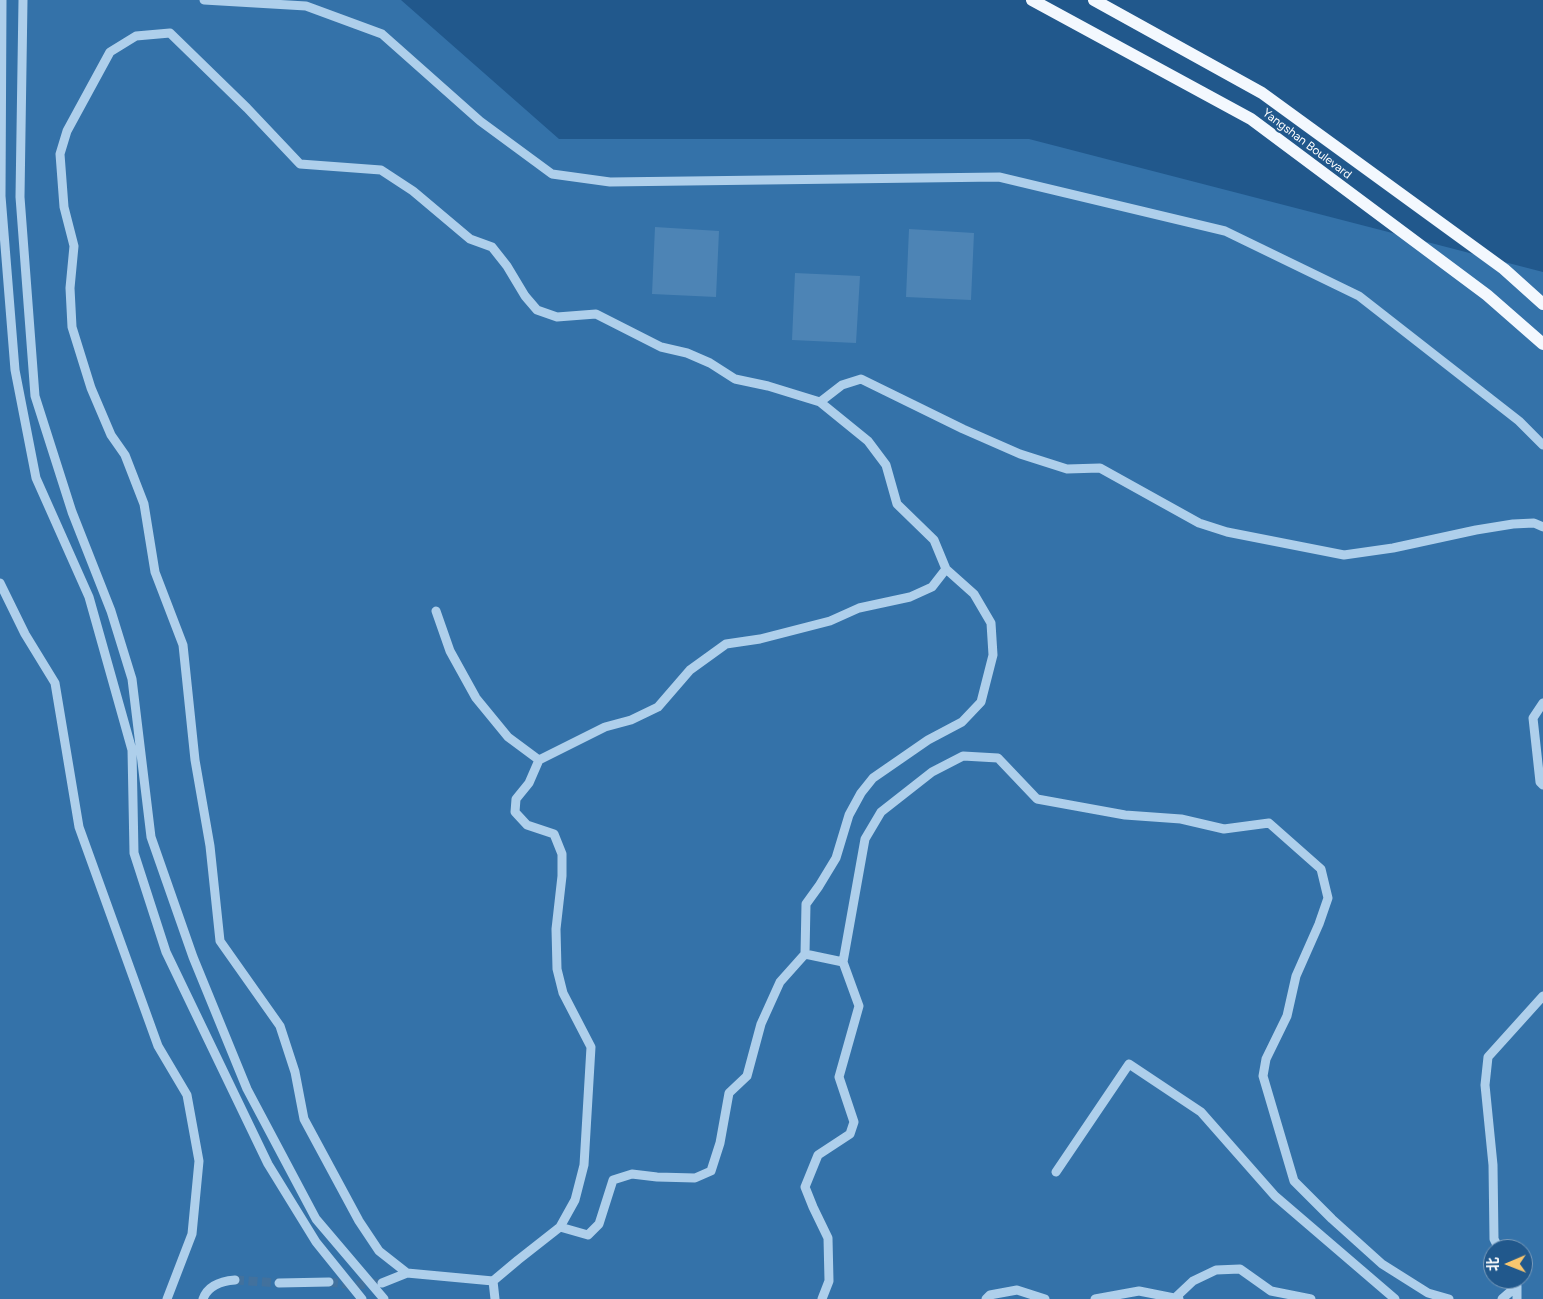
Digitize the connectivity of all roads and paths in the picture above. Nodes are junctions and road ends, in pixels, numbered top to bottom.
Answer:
1 (2, 0) edge
2 (23, 0) edge
3 (204, 0) edge
4 (1032, 0) edge
5 (1094, 0) edge
6 (1543, 304) edge
7 (1543, 344) edge
8 (820, 402) junction
9 (1543, 445) edge
10 (1543, 527) edge
11 (946, 569) junction
12 (0, 582) edge
13 (436, 611) dead end
14 (1543, 703) edge
15 (539, 760) junction
16 (1543, 785) edge
17 (805, 954) junction
18 (843, 962) junction
19 (1543, 996) edge
20 (1056, 1172) dead end
21 (560, 1227) junction
22 (1494, 1239) edge
23 (407, 1273) junction
24 (235, 1280) tunnel mouth
25 (493, 1281) junction
26 (329, 1282) tunnel mouth
27 (382, 1282) tunnel mouth
28 (279, 1283) tunnel mouth
29 (1510, 1289) edge
30 (1177, 1298) edge
31 (167, 1299) edge
32 (203, 1299) edge
33 (362, 1299) edge
34 (384, 1299) edge
35 (495, 1299) edge
36 (822, 1299) edge
37 (986, 1299) edge
38 (1045, 1299) edge
39 (1094, 1299) edge
40 (1311, 1299) edge
41 (1395, 1299) edge
42 (1449, 1299) edge
43 (1502, 1299) edge

1 - 33 street
2 - 34 street
3 - 9 street
4 - 7 main road, Yangshan Boulevard
5 - 6 main road, Yangshan Boulevard
8 - 10 street
8 - 11 street
8 - 23 street
11 - 15 street
11 - 17 street
12 - 31 street
13 - 15 street
14 - 16 street
15 - 21 street
17 - 18 street
17 - 21 street
18 - 36 street
18 - 42 street
19 - 22 street
20 - 41 street
21 - 25 street
23 - 25 street
23 - 27 street
24 - 32 street
25 - 35 street
26 - 28 street
29 - 43 street
30 - 39 street
30 - 40 street
37 - 38 street

